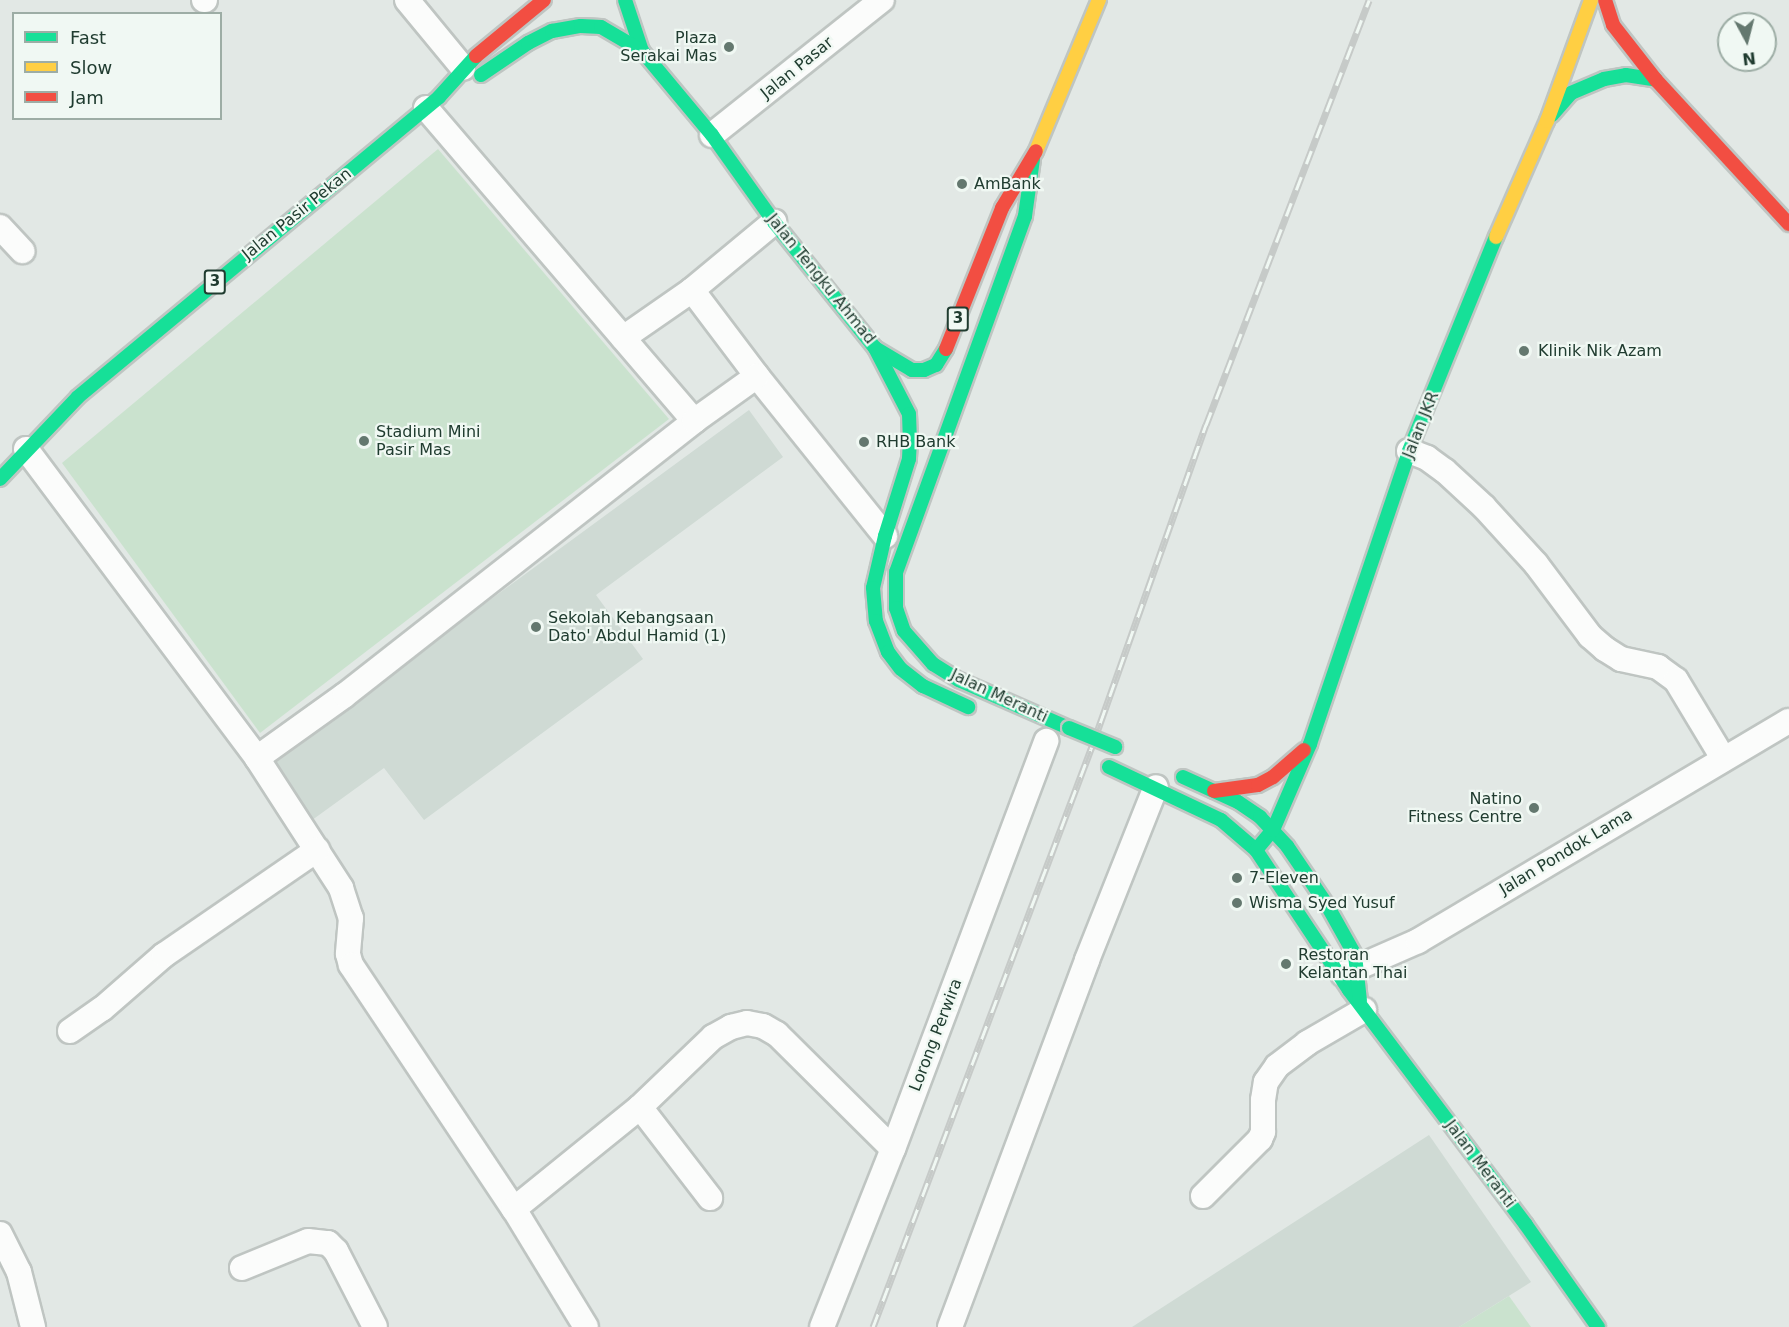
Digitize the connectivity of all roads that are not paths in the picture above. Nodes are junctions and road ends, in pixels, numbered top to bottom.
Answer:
1 (407, 0) edge
2 (544, 0) edge
3 (625, 0) edge
4 (882, 0) edge
5 (1099, 0) edge
6 (1591, 0) edge
7 (1605, 0) edge
8 (642, 51) junction
9 (464, 68) junction
10 (1656, 80) junction
11 (433, 102) junction
12 (1547, 121) junction
13 (712, 135) junction
14 (1033, 159) junction
15 (774, 222) junction
16 (1789, 224) edge
17 (0, 227) edge
18 (22, 251) dead end
19 (692, 290) junction
20 (623, 338) junction
21 (976, 346) junction
22 (875, 348) junction
23 (943, 357) junction
24 (756, 376) junction
25 (694, 421) junction
26 (26, 449) junction
27 (1410, 451) junction
28 (0, 479) edge
29 (885, 536) junction
30 (913, 644) junction
31 (894, 662) junction
32 (982, 713) dead end
33 (1789, 721) edge
34 (1048, 742) dead end
35 (1310, 744) junction
36 (1120, 750) dead end
37 (257, 758) junction
38 (1723, 758) junction
39 (1105, 765) dead end
40 (1165, 780) junction
41 (1214, 791) junction
42 (1273, 830) junction
43 (316, 850) junction
44 (1256, 850) junction
45 (1349, 971) junction
46 (1362, 1007) junction
47 (70, 1031) dead end
48 (640, 1107) junction
49 (893, 1149) junction
50 (1203, 1196) dead end
51 (710, 1198) dead end
52 (514, 1209) junction
53 (0, 1234) edge
54 (242, 1268) dead end
55 (33, 1327) edge
56 (375, 1327) edge
57 (586, 1327) edge
58 (822, 1327) edge
59 (950, 1327) edge
60 (1598, 1327) edge

1 - 9 street
2 - 9 main road, Jalan Pasir Pekan / 3
3 - 8 main road, 3
4 - 13 street, Jalan Pasar
5 - 14 main road, 3
6 - 12 main road, Jalan JKR
7 - 10 main road
8 - 11 main road, 3
8 - 13 main road, Jalan Tengku Ahmad / 3
9 - 11 main road, Jalan Pasir Pekan / 3
10 - 12 main road
10 - 16 main road
11 - 20 street
11 - 26 main road, Jalan Pasir Pekan / 3
12 - 27 main road, Jalan JKR
13 - 15 main road, Jalan Tengku Ahmad / 3
14 - 21 main road, Jalan Meranti
14 - 23 main road, 3
15 - 19 street
15 - 22 main road, Jalan Tengku Ahmad / 3
17 - 18 street
19 - 20 street
19 - 24 street
20 - 25 street
21 - 23 main road, Jalan Tengku Ahmad
21 - 30 main road, Jalan Meranti
22 - 23 main road, Jalan Tengku Ahmad / 3
22 - 29 main road, Jalan Meranti
24 - 25 street
24 - 29 street
25 - 37 street
26 - 28 main road, Jalan Pasir Pekan / 3
26 - 37 street
27 - 35 main road, Jalan JKR
27 - 38 street
29 - 31 main road, Jalan Meranti
30 - 31 main road
30 - 36 main road, Jalan Meranti, bridge
31 - 32 main road, Jalan Meranti
33 - 38 street, Jalan Pondok Lama
34 - 49 street, Lorong Perwira
35 - 41 main road
35 - 42 main road, Jalan JKR
37 - 43 street
38 - 45 street, Jalan Pondok Lama
39 - 40 main road, Jalan Meranti
40 - 41 main road, Jalan Meranti
40 - 44 main road, Jalan Meranti
40 - 59 street
41 - 42 main road, Jalan Meranti
42 - 44 main road, Jalan JKR
42 - 45 main road, Jalan Meranti
43 - 47 street
43 - 52 street
44 - 45 main road, Jalan Meranti
45 - 46 main road, Jalan Meranti
45 - 46 main road, Jalan Meranti
46 - 50 street
46 - 60 main road, Jalan Meranti
48 - 49 street
48 - 51 street
48 - 52 street
49 - 58 street, Lorong Perwira
52 - 57 street
53 - 55 street
54 - 56 street

